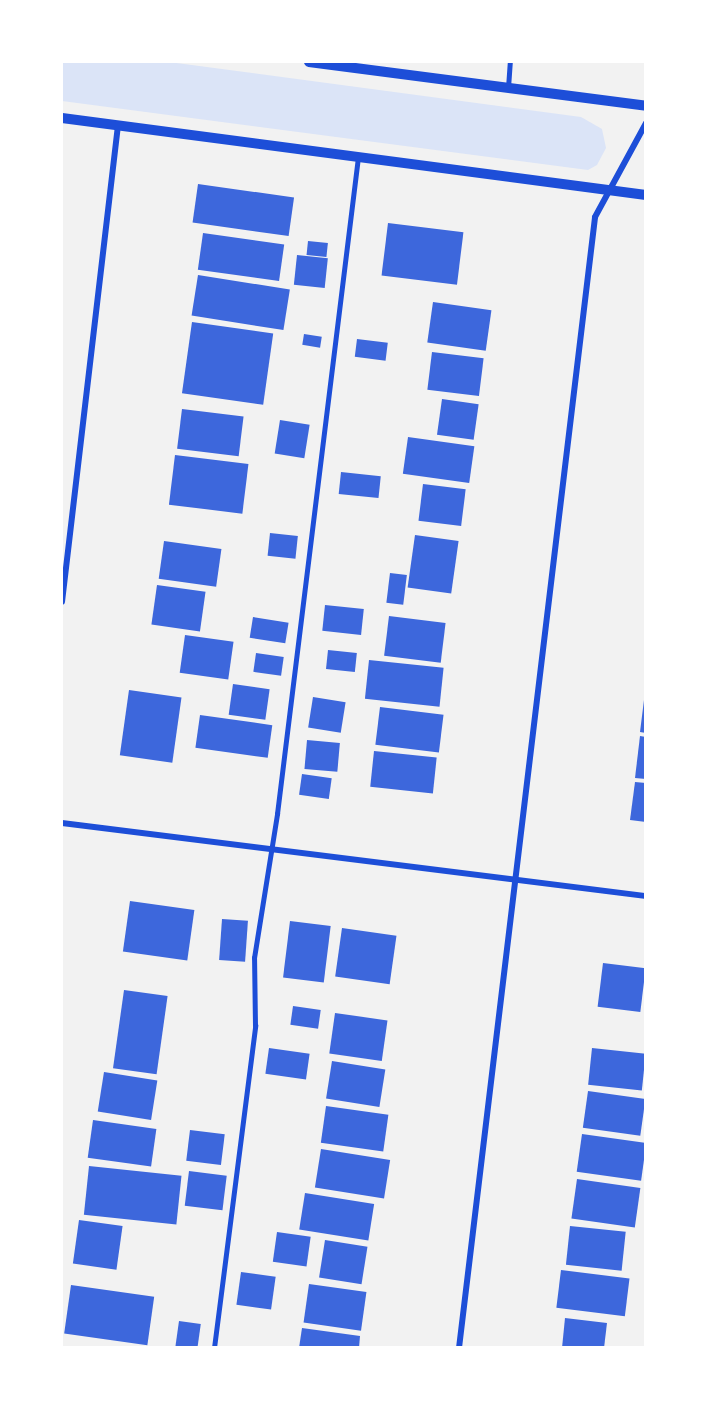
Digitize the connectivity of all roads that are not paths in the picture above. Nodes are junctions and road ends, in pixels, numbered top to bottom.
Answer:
1 (309, 62) edge
2 (510, 62) edge
3 (508, 88) junction
4 (645, 106) edge
5 (62, 118) edge
6 (645, 123) edge
7 (118, 126) junction
8 (358, 157) junction
9 (610, 191) junction
10 (645, 195) edge
11 (62, 602) edge
12 (62, 823) edge
13 (271, 849) junction
14 (515, 880) junction
15 (645, 896) edge
16 (214, 1347) edge
17 (459, 1347) edge

1 - 3 street
2 - 3 lane
3 - 4 street
5 - 7 street
6 - 9 street
7 - 8 street
7 - 11 street
8 - 9 street
8 - 13 lane
9 - 10 street
9 - 14 street
12 - 13 street
13 - 14 street
13 - 16 lane
14 - 15 street
14 - 17 street

